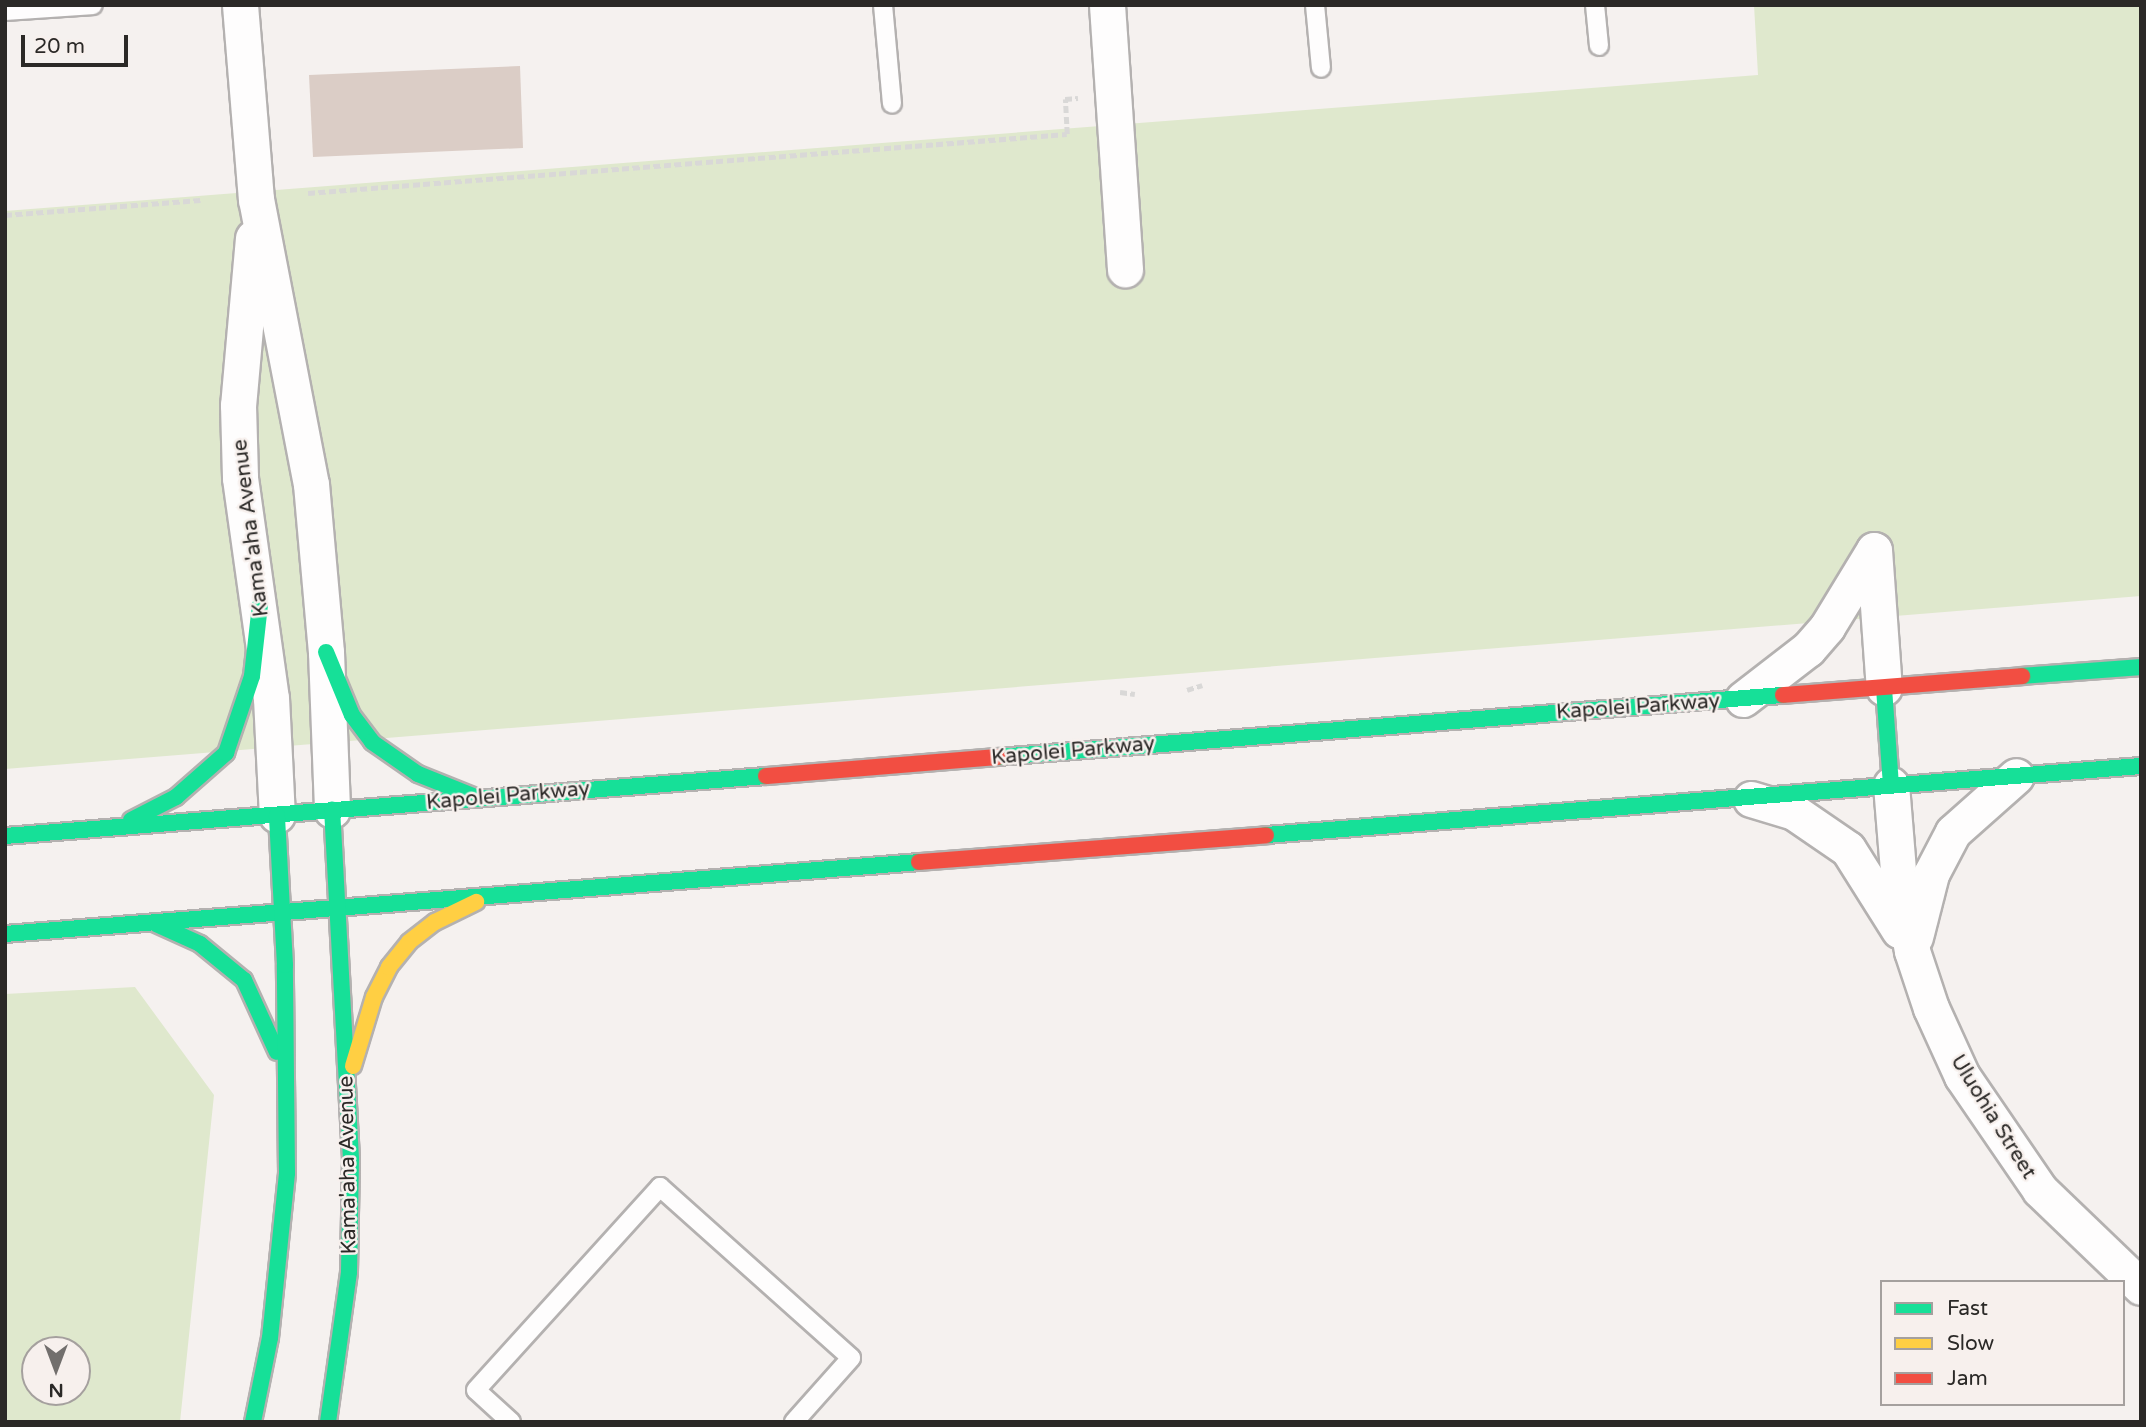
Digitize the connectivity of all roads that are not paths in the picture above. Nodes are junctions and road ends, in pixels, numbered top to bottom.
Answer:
1 (93, 5) edge
2 (240, 5) edge
3 (883, 5) edge
4 (1107, 5) edge
5 (1315, 5) edge
6 (1595, 5) edge
7 (5, 12) edge
8 (1598, 46) dead end
9 (1321, 68) dead end
10 (892, 104) dead end
11 (256, 199) junction
12 (1125, 269) dead end
13 (260, 605) junction
14 (326, 652) junction
15 (2141, 667) edge
16 (1884, 688) junction
17 (1744, 699) junction
18 (2141, 766) edge
19 (2016, 776) junction
20 (1891, 785) junction
21 (1743, 797) junction
22 (478, 799) junction
23 (332, 810) junction
24 (277, 814) junction
25 (117, 827) junction
26 (5, 836) edge
27 (489, 895) junction
28 (336, 907) junction
29 (282, 912) junction
30 (150, 922) junction
31 (5, 934) edge
32 (1912, 951) junction
33 (286, 1074) junction
34 (348, 1081) junction
35 (2141, 1287) edge
36 (253, 1422) edge
37 (328, 1422) edge
38 (511, 1422) edge
39 (794, 1422) edge

1 - 7 lane
2 - 11 street, Kama'aha Avenue
3 - 10 lane
4 - 12 street
5 - 9 lane
6 - 8 lane
11 - 13 street, Kama'aha Avenue
11 - 14 street, Kama'aha Avenue
13 - 24 street, Kama'aha Avenue
13 - 25 main road
14 - 22 main road
14 - 23 street, Kama'aha Avenue
15 - 16 main road, Kapolei Parkway
16 - 17 main road, Kapolei Parkway
16 - 17 street
16 - 20 main road
17 - 22 main road, Kapolei Parkway
18 - 19 main road
19 - 20 main road
19 - 32 street
20 - 21 main road
20 - 32 street, Uluohia Street
21 - 27 main road
21 - 32 street
22 - 23 main road, Kapolei Parkway
23 - 24 main road, Kapolei Parkway
23 - 28 main road, Kama'aha Avenue
24 - 25 main road, Kapolei Parkway
24 - 29 main road
25 - 26 main road, Kapolei Parkway
27 - 28 main road
27 - 34 main road
28 - 29 main road
28 - 34 main road, Kama'aha Avenue
29 - 30 main road
29 - 33 main road
30 - 31 main road
30 - 33 main road
32 - 35 street, Uluohia Street
33 - 36 main road
34 - 37 main road, Kama'aha Avenue
38 - 39 lane

